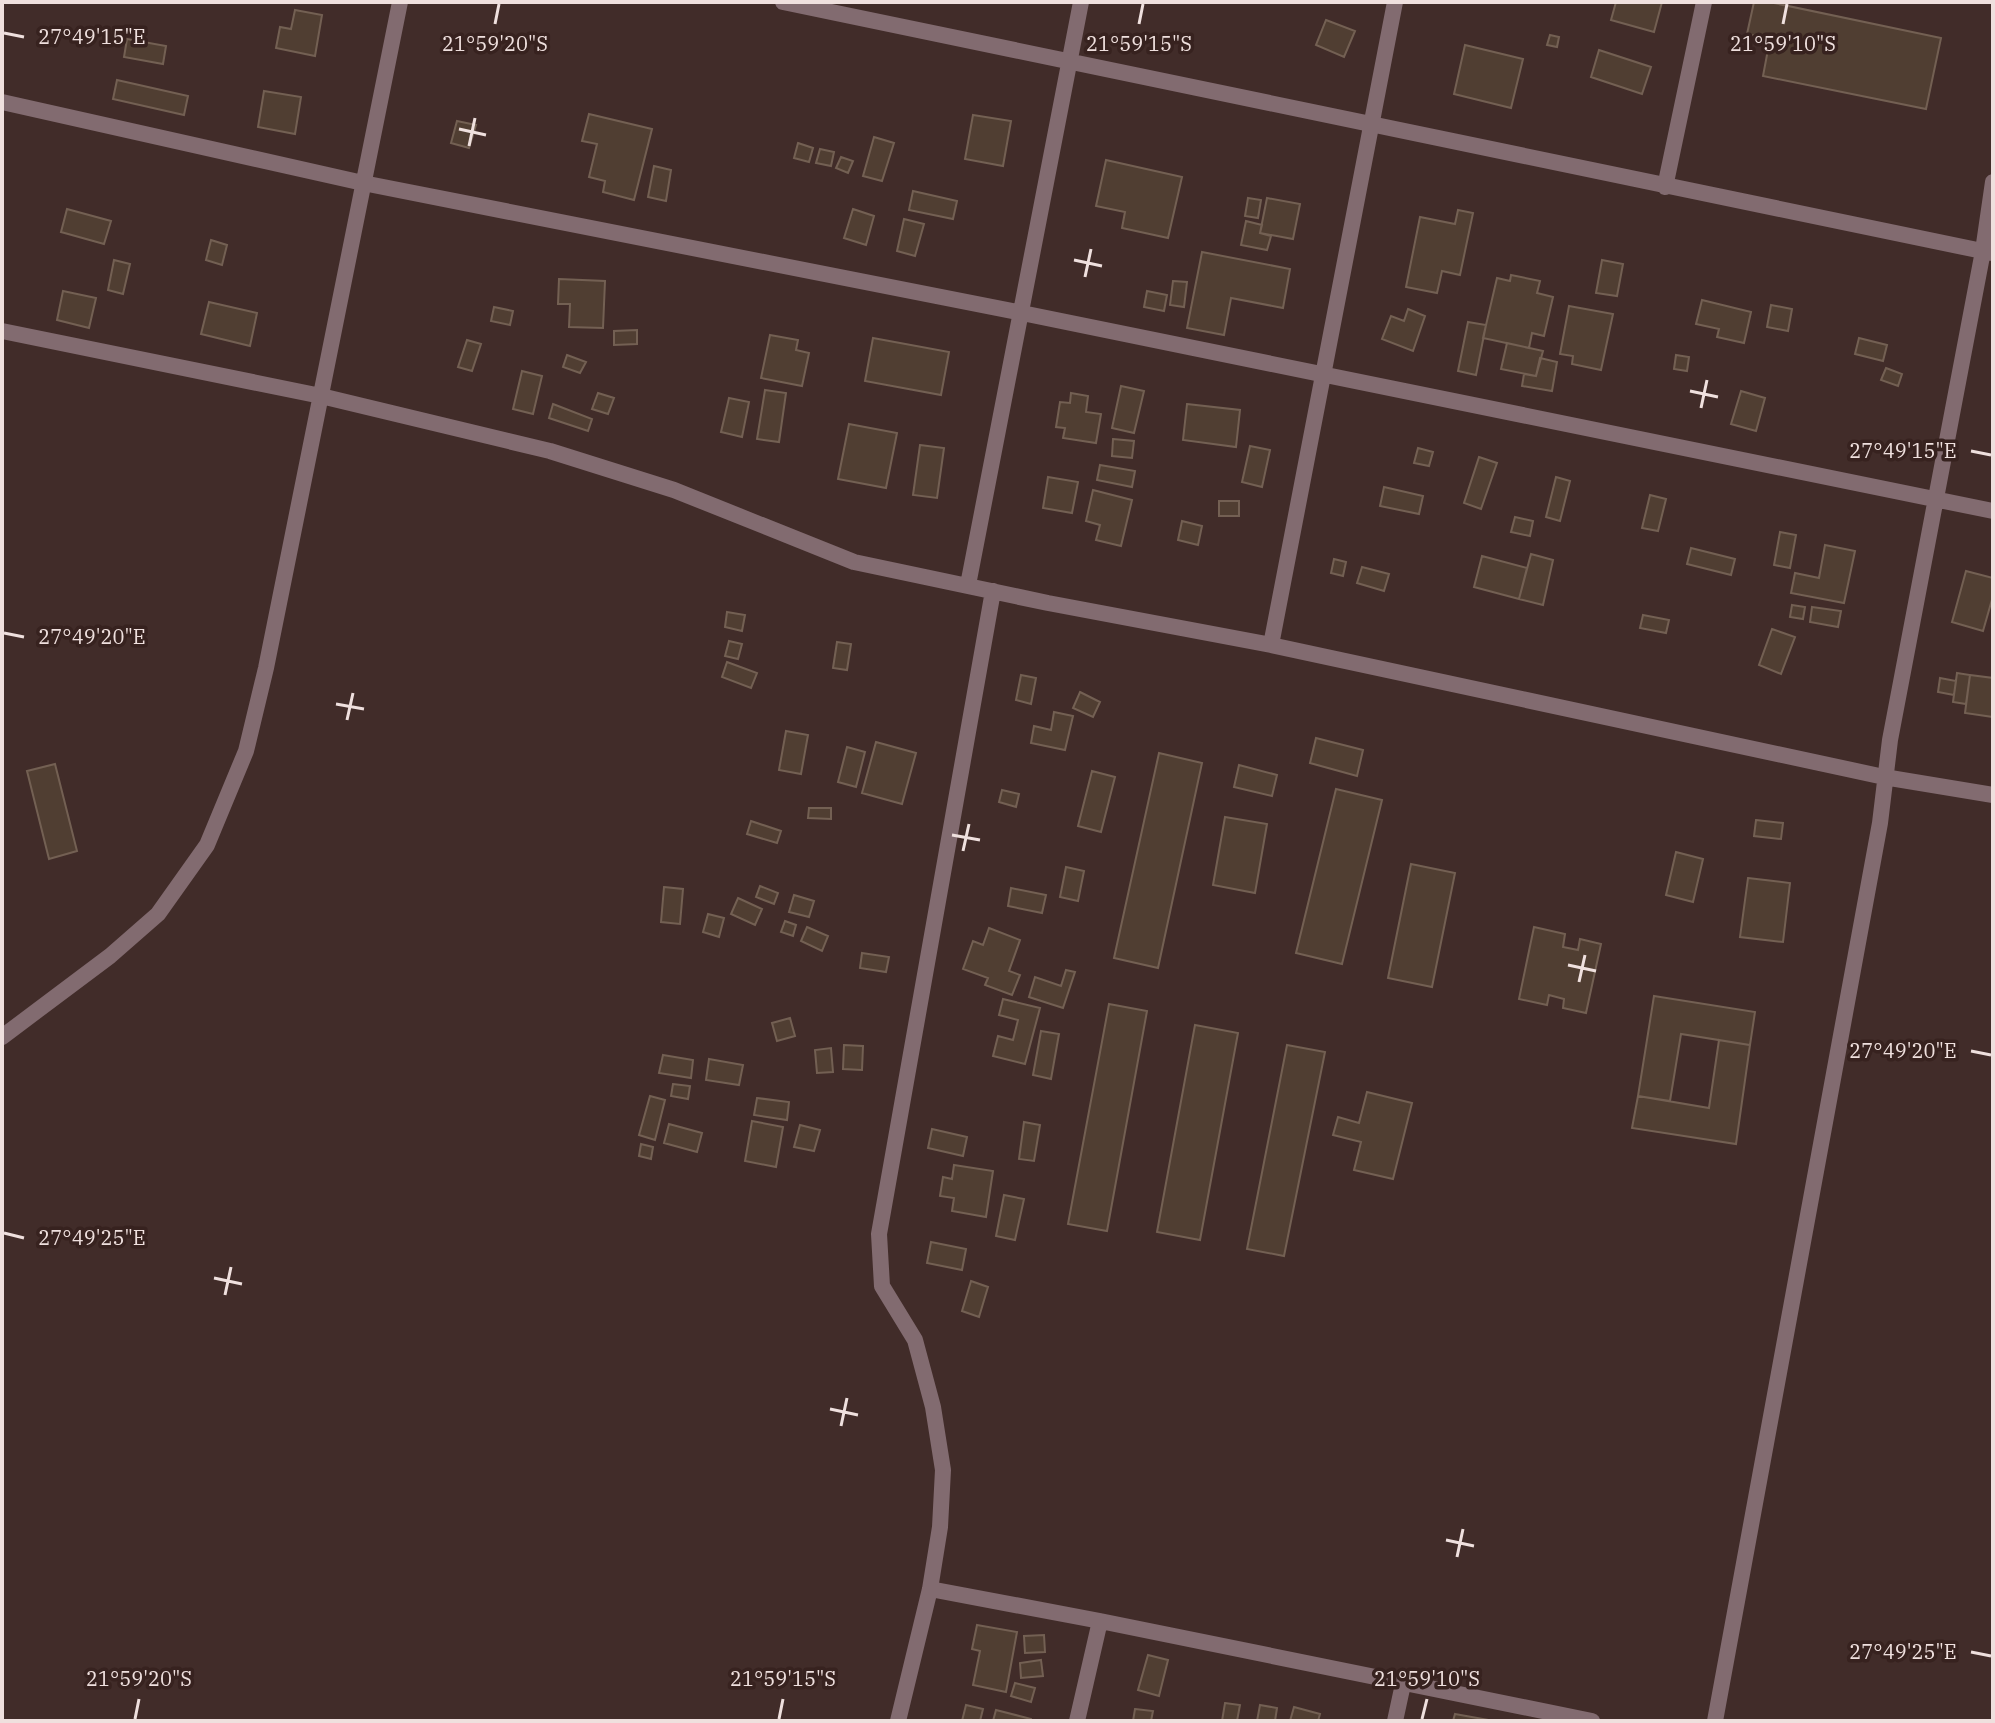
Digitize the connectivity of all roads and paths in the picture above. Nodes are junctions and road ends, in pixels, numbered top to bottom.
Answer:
1 (400, 2) edge
2 (783, 2) edge
3 (1081, 2) edge
4 (1395, 2) edge
5 (1704, 2) edge
6 (1070, 61) junction
7 (2, 102) edge
8 (1371, 123) junction
9 (1993, 182) edge
10 (363, 183) junction
11 (1665, 187) junction
12 (1988, 252) edge
13 (1022, 313) junction
14 (2, 331) edge
15 (1324, 375) junction
16 (321, 396) junction
17 (1936, 499) junction
18 (1993, 511) edge
19 (968, 585) junction
20 (993, 591) junction
21 (1271, 645) junction
22 (1884, 777) junction
23 (1993, 795) edge
24 (2, 1037) edge
25 (930, 1589) junction
26 (1100, 1621) junction
27 (1403, 1684) junction
28 (898, 1721) edge
29 (1077, 1721) edge
30 (1395, 1721) edge
31 (1592, 1721) edge
32 (1715, 1721) edge

1 - 10 street
2 - 6 street
3 - 6 street
4 - 8 street
5 - 11 street
6 - 8 street
6 - 13 street
7 - 10 street
8 - 11 street
8 - 15 street
9 - 12 street
10 - 13 street
10 - 16 street
11 - 12 street
12 - 17 street
13 - 15 street
13 - 19 street
14 - 16 street
15 - 17 street
15 - 21 street
16 - 19 street
16 - 24 street
17 - 18 street
17 - 22 street
19 - 20 street
20 - 21 street
20 - 25 street
21 - 22 street
22 - 23 street
22 - 32 street
25 - 26 street
25 - 28 street
26 - 27 street
26 - 29 street
27 - 30 street
27 - 31 street

